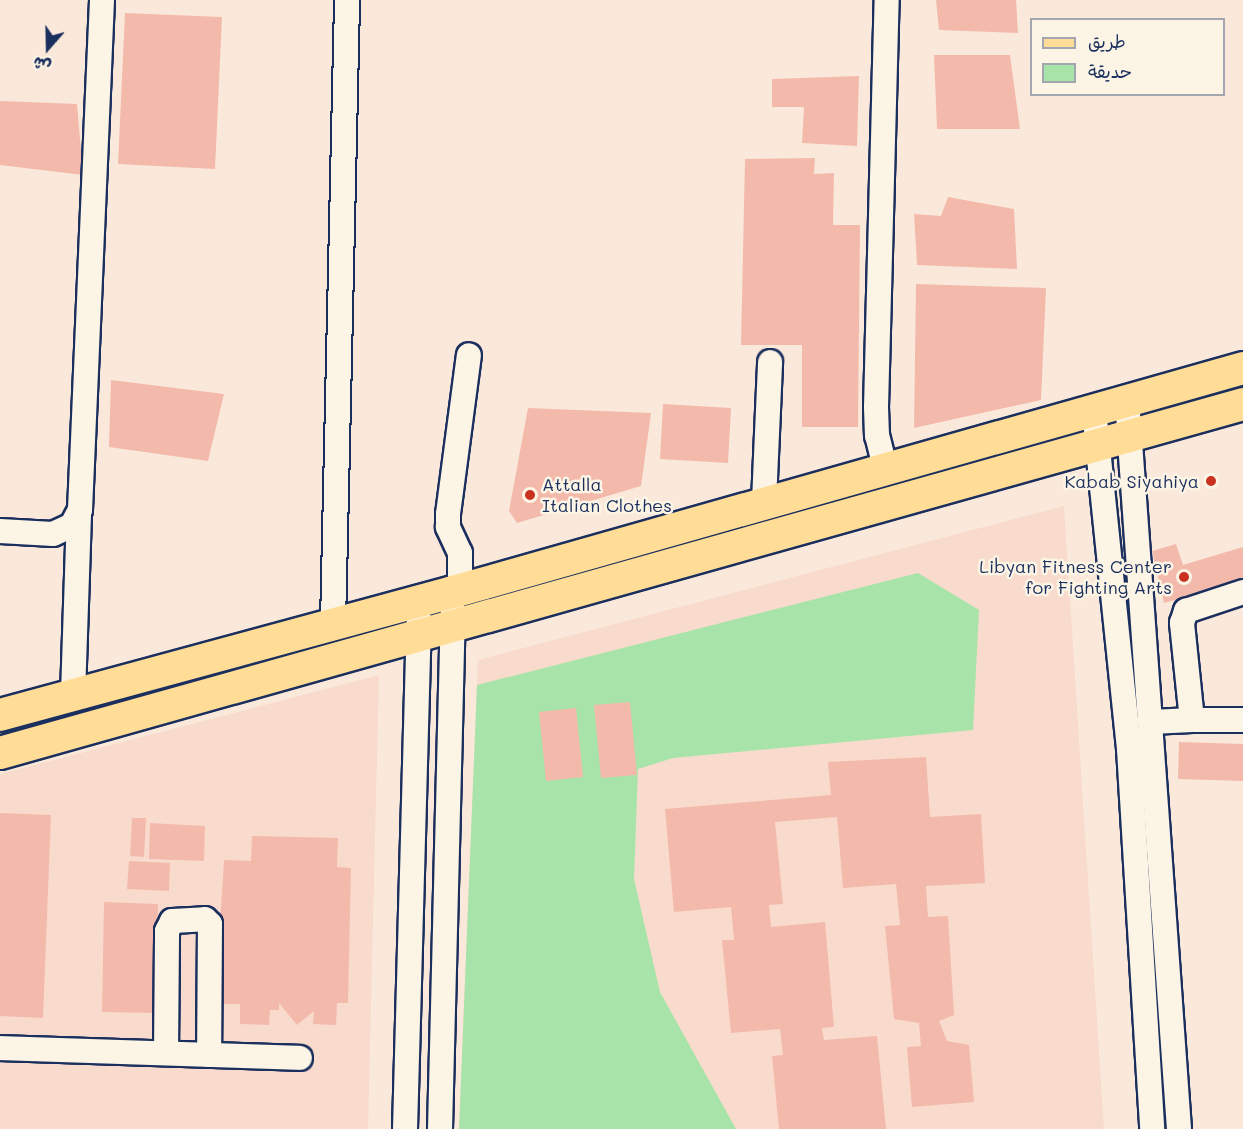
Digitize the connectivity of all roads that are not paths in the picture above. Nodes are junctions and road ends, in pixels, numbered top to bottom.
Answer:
1 (102, 0) edge
2 (347, 0) edge
3 (887, 0) edge
4 (469, 355) dead end
5 (770, 362) dead end
6 (1243, 368) edge
7 (1127, 400) junction
8 (1243, 404) edge
9 (1094, 410) junction
10 (1129, 436) junction
11 (1098, 445) junction
12 (885, 467) junction
13 (764, 502) junction
14 (79, 513) junction
15 (0, 531) edge
16 (457, 591) junction
17 (1243, 592) edge
18 (420, 602) junction
19 (333, 624) junction
20 (452, 626) junction
21 (419, 637) junction
22 (73, 695) junction
23 (0, 715) edge
24 (1192, 720) junction
25 (1243, 720) edge
26 (1151, 722) junction
27 (1153, 747) junction
28 (1129, 749) junction
29 (0, 753) edge
30 (0, 1048) edge
31 (166, 1053) junction
32 (209, 1055) junction
33 (300, 1058) dead end
34 (405, 1129) edge
35 (440, 1129) edge
36 (1152, 1129) edge
37 (1179, 1129) edge

1 - 14 street
2 - 19 street
3 - 12 street
4 - 16 street
5 - 13 street
6 - 7 main road
7 - 9 main road
7 - 10 street
8 - 10 main road
9 - 11 street
9 - 12 main road
10 - 11 main road
10 - 26 street
11 - 20 main road
11 - 28 street
12 - 13 main road
13 - 16 main road
14 - 15 street
14 - 22 street
16 - 18 main road
16 - 20 street
17 - 24 street
18 - 19 main road
18 - 21 street
19 - 22 main road
20 - 21 main road
20 - 35 street
21 - 29 main road
21 - 34 street
22 - 23 main road
24 - 25 street
24 - 26 street
26 - 27 street
27 - 28 street
27 - 37 street
28 - 36 street
30 - 31 street
31 - 32 street
31 - 32 street
32 - 33 street

